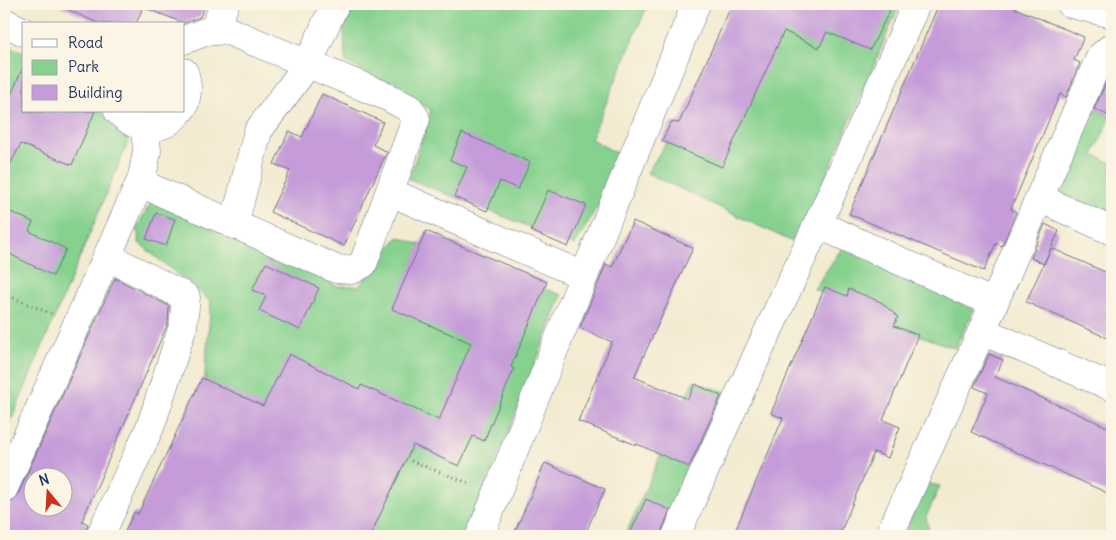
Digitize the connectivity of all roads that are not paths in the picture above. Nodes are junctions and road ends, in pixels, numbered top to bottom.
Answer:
1 (225, 4) edge
2 (335, 4) edge
3 (696, 4) edge
4 (916, 4) edge
5 (1071, 4) edge
6 (1112, 14) edge
7 (4, 22) edge
8 (22, 31) edge
9 (213, 31) junction
10 (185, 40) edge
11 (1112, 47) edge
12 (308, 64) junction
13 (185, 75) edge
14 (185, 103) edge
15 (119, 112) edge
16 (179, 112) edge
17 (145, 127) junction
18 (140, 183) junction
19 (390, 192) junction
20 (1039, 198) junction
21 (234, 224) junction
22 (817, 224) junction
23 (1112, 231) edge
24 (107, 256) junction
25 (584, 276) junction
26 (994, 303) junction
27 (982, 331) junction
28 (1112, 387) edge
29 (4, 488) edge
30 (100, 536) edge
31 (480, 536) edge
32 (676, 536) edge
33 (889, 536) edge

1 - 9 street
2 - 12 street
3 - 25 street
4 - 22 street
5 - 6 street
7 - 8 street
9 - 10 street
9 - 12 street
11 - 20 street
12 - 19 street
12 - 21 street
13 - 14 street
15 - 17 street
16 - 17 street
17 - 18 street
18 - 21 street
18 - 24 street
19 - 21 street
19 - 25 street
20 - 23 street
20 - 26 street
22 - 26 street
22 - 32 street
24 - 29 street
24 - 30 street
25 - 31 street
26 - 27 street
27 - 28 street
27 - 33 street

